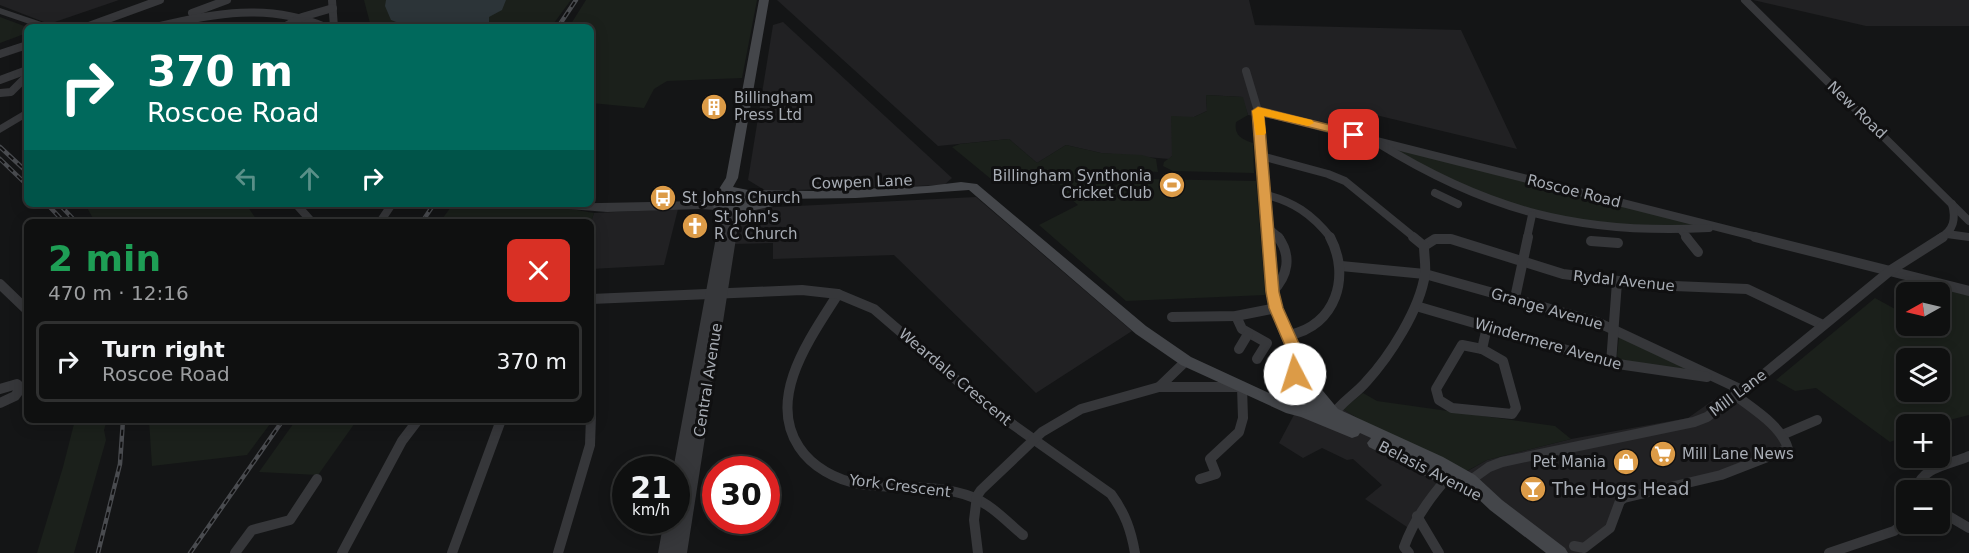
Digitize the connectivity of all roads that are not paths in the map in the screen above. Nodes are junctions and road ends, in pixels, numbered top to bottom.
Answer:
1 (160, 0) edge
2 (227, 0) edge
3 (1745, 0) edge
4 (767, 1) edge
5 (332, 4) edge
6 (0, 11) edge
7 (195, 15) junction
8 (302, 17) junction
9 (38, 24) edge
10 (94, 24) edge
11 (166, 24) edge
12 (289, 24) edge
13 (318, 24) edge
14 (334, 24) edge
15 (24, 46) edge
16 (759, 51) junction
17 (0, 54) edge
18 (24, 71) edge
19 (1246, 71) dead end
20 (24, 79) edge
21 (0, 80) edge
22 (0, 93) edge
23 (1258, 111) junction
24 (24, 114) edge
25 (24, 120) edge
26 (4, 130) edge
27 (1373, 140) junction
28 (1261, 156) junction
29 (966, 185) joint
30 (1454, 187) junction
31 (1434, 193) dead end
32 (1263, 194) junction
33 (983, 196) junction
34 (1445, 198) junction
35 (743, 200) junction
36 (721, 201) junction
37 (594, 203) edge
38 (1458, 204) dead end
39 (1952, 204) junction
40 (629, 205) junction
41 (594, 206) edge
42 (299, 207) edge
43 (1532, 215) junction
44 (309, 219) edge
45 (1969, 221) edge
46 (1265, 225) junction
47 (1597, 227) junction
48 (1718, 227) junction
49 (1682, 231) junction
50 (1947, 234) junction
51 (1969, 237) edge
52 (1591, 241) dead end
53 (1605, 241) junction
54 (1618, 243) dead end
55 (1424, 246) junction
56 (1699, 247) dead end
57 (1522, 262) junction
58 (1341, 266) junction
59 (1891, 270) junction
60 (1425, 274) junction
61 (1617, 282) junction
62 (1, 287) edge
63 (1969, 291) edge
64 (1272, 292) junction
65 (717, 293) junction
66 (838, 294) junction
67 (1515, 298) junction
68 (594, 299) edge
69 (1416, 306) junction
70 (24, 307) edge
71 (1276, 308) junction
72 (1192, 316) junction
73 (1236, 316) junction
74 (1172, 317) dead end
75 (1823, 325) junction
76 (1195, 327) dead end
77 (1487, 327) junction
78 (1613, 328) junction
79 (1248, 334) junction
80 (1288, 335) junction
81 (1239, 349) dead end
82 (1482, 349) junction
83 (1257, 359) dead end
84 (1186, 361) junction
85 (1611, 363) junction
86 (1300, 364) junction
87 (1718, 379) junction
88 (1284, 381) junction
89 (1159, 387) junction
90 (1245, 388) junction
91 (0, 389) edge
92 (1316, 393) junction
93 (1738, 393) junction
94 (1278, 401) junction
95 (0, 403) edge
96 (1303, 411) junction
97 (1331, 417) junction
98 (1817, 420) dead end
99 (416, 423) edge
100 (500, 423) edge
101 (591, 423) edge
102 (1782, 435) junction
103 (1033, 441) junction
104 (689, 456) edge
105 (1969, 456) edge
106 (1450, 474) junction
107 (317, 479) dead end
108 (1200, 479) dead end
109 (1920, 480) edge
110 (1466, 483) junction
111 (975, 498) junction
112 (1417, 516) junction
113 (1950, 516) edge
114 (1969, 528) edge
115 (1896, 530) edge
116 (669, 534) edge
117 (681, 534) edge
118 (1023, 535) dead end
119 (1406, 550) edge
120 (1566, 550) edge
121 (236, 553) edge
122 (342, 553) edge
123 (452, 553) edge
124 (558, 553) edge
125 (666, 553) edge
126 (679, 553) edge
127 (978, 553) edge
128 (1136, 553) edge
129 (1439, 553) edge
130 (1829, 553) edge

1 - 10 street
2 - 7 street
3 - 39 street, New Road
4 - 16 main road, Central Avenue
5 - 8 street
5 - 14 street
6 - 9 street
7 - 8 street
7 - 11 street
8 - 12 street
8 - 13 street
15 - 17 street
16 - 35 main road, Central Avenue
16 - 36 main road, Central Avenue
18 - 21 street
19 - 23 street
20 - 22 street
23 - 27 street, Roscoe Road
23 - 28 street
24 - 26 street
25 - 26 street
27 - 30 street
27 - 48 street, Roscoe Road
28 - 32 street
28 - 55 street
29 - 33 main road, Belasis Avenue
29 - 35 main road, Cowpen Lane
30 - 34 street
30 - 43 street
31 - 34 street
32 - 46 street
32 - 58 street
33 - 35 main road, Cowpen Lane
33 - 84 main road, Belasis Avenue
34 - 38 street
35 - 36 main road
35 - 36 main road
35 - 65 street, Central Avenue
36 - 40 street
36 - 65 street, Central Avenue
37 - 40 street
39 - 45 street, New Road
39 - 50 street
40 - 41 street
42 - 44 street
43 - 47 street
43 - 57 street
46 - 64 street
46 - 64 street
47 - 49 street
47 - 53 street
48 - 49 street
48 - 59 street, Roscoe Road
49 - 56 street
50 - 51 street
50 - 59 street, Mill Lane
52 - 53 street
53 - 54 street
55 - 57 street, Rydal Avenue
55 - 60 street
57 - 61 street, Rydal Avenue
57 - 67 street
58 - 60 street, Grange Avenue
58 - 80 street
59 - 63 street, Roscoe Road
59 - 75 street, Mill Lane
60 - 67 street, Grange Avenue
60 - 69 street
61 - 75 street, Rydal Avenue
61 - 78 street
62 - 70 street
64 - 71 street
65 - 66 street, Weardale Crescent
65 - 68 street, Weardale Crescent
65 - 104 street, Central Avenue
66 - 103 street, Weardale Crescent
66 - 111 street, York Crescent
67 - 78 street, Grange Avenue
69 - 77 street, Windermere Avenue
69 - 97 street
71 - 73 street
71 - 80 street
72 - 73 street
72 - 74 street
72 - 76 street
73 - 79 street
75 - 93 street, Mill Lane
77 - 82 street
77 - 85 street, Windermere Avenue
78 - 85 street
78 - 87 street, Grange Avenue
79 - 81 street
79 - 83 street
80 - 86 street
82 - 82 street
84 - 89 street
84 - 90 main road, Belasis Avenue
85 - 87 street, Windermere Avenue
86 - 88 street
86 - 92 street
87 - 93 street, Grange Avenue
88 - 90 main road
88 - 92 main road, Belasis Avenue
88 - 94 main road
89 - 90 street
89 - 103 street
90 - 94 main road, Belasis Avenue
90 - 108 street
91 - 95 street
92 - 96 main road
92 - 97 main road, Belasis Avenue
93 - 102 street, Grange Avenue
93 - 110 street, Mill Lane
94 - 96 main road, Belasis Avenue
96 - 97 main road, Belasis Avenue
97 - 106 main road, Belasis Avenue
98 - 102 street
99 - 122 street
100 - 123 street
101 - 124 street
102 - 120 street
103 - 111 street
103 - 128 street, Weardale Crescent
105 - 109 street
106 - 110 main road, Belasis Avenue
106 - 112 street
107 - 121 street
110 - 120 main road, Belasis Avenue
111 - 118 street, York Crescent
111 - 127 street
112 - 119 street
112 - 129 street
113 - 114 street
115 - 130 street
116 - 125 street
117 - 126 street, Central Avenue

